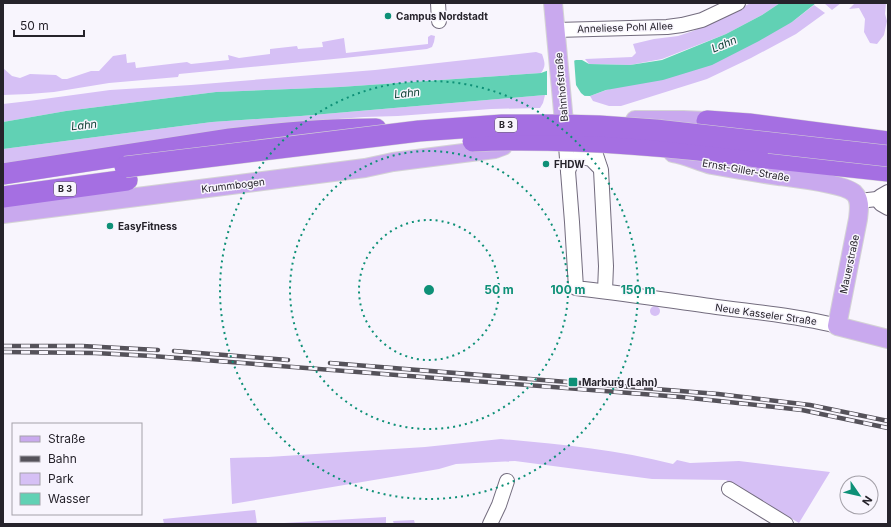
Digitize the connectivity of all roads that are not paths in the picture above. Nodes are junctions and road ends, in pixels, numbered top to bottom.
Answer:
1 (438, 3) edge
2 (553, 3) edge
3 (738, 3) edge
4 (439, 21) dead end
5 (556, 34) junction
6 (706, 121) junction
7 (564, 122) junction
8 (509, 129) junction
9 (888, 142) edge
10 (587, 145) junction
11 (464, 154) junction
12 (888, 156) edge
13 (125, 167) junction
14 (601, 170) junction
15 (568, 171) junction
16 (748, 171) junction
17 (888, 171) edge
18 (3, 174) edge
19 (3, 183) edge
20 (883, 196) edge
21 (3, 197) edge
22 (859, 201) junction
23 (888, 208) edge
24 (3, 214) edge
25 (605, 291) junction
26 (644, 297) joint
27 (837, 326) junction
28 (888, 338) edge
29 (507, 481) dead end
30 (729, 489) dead end
31 (490, 524) edge
32 (786, 524) edge

1 - 4 street
2 - 5 main road, Bahnhofstraße
3 - 5 street, Anneliese Pohl Allee
5 - 7 main road, Bahnhofstraße
6 - 7 main road
6 - 9 highway
6 - 16 main road
7 - 8 main road, Krummbogen
7 - 10 main road, Ernst-Giller-Straße
7 - 11 main road, Krummbogen
7 - 15 street, Bahnhofstraße
8 - 11 main road, Krummbogen
8 - 13 highway, B 3
10 - 14 street
10 - 16 main road, Ernst-Giller-Straße
11 - 24 main road, Krummbogen
12 - 13 highway, B 3, bridge
13 - 17 highway, B 3, bridge
13 - 18 highway, B 3
13 - 19 highway, B 3
13 - 21 highway, B 3
14 - 15 street
14 - 25 street
15 - 25 street, Bahnhofstraße
16 - 22 main road, Ernst-Giller-Straße
20 - 22 street
20 - 23 street
22 - 27 main road, Mauerstraße
25 - 26 street, Bahnhofstraße
26 - 27 street, Neue Kasseler Straße
27 - 28 main road, Neue Kasseler Straße
29 - 31 street
30 - 32 street

